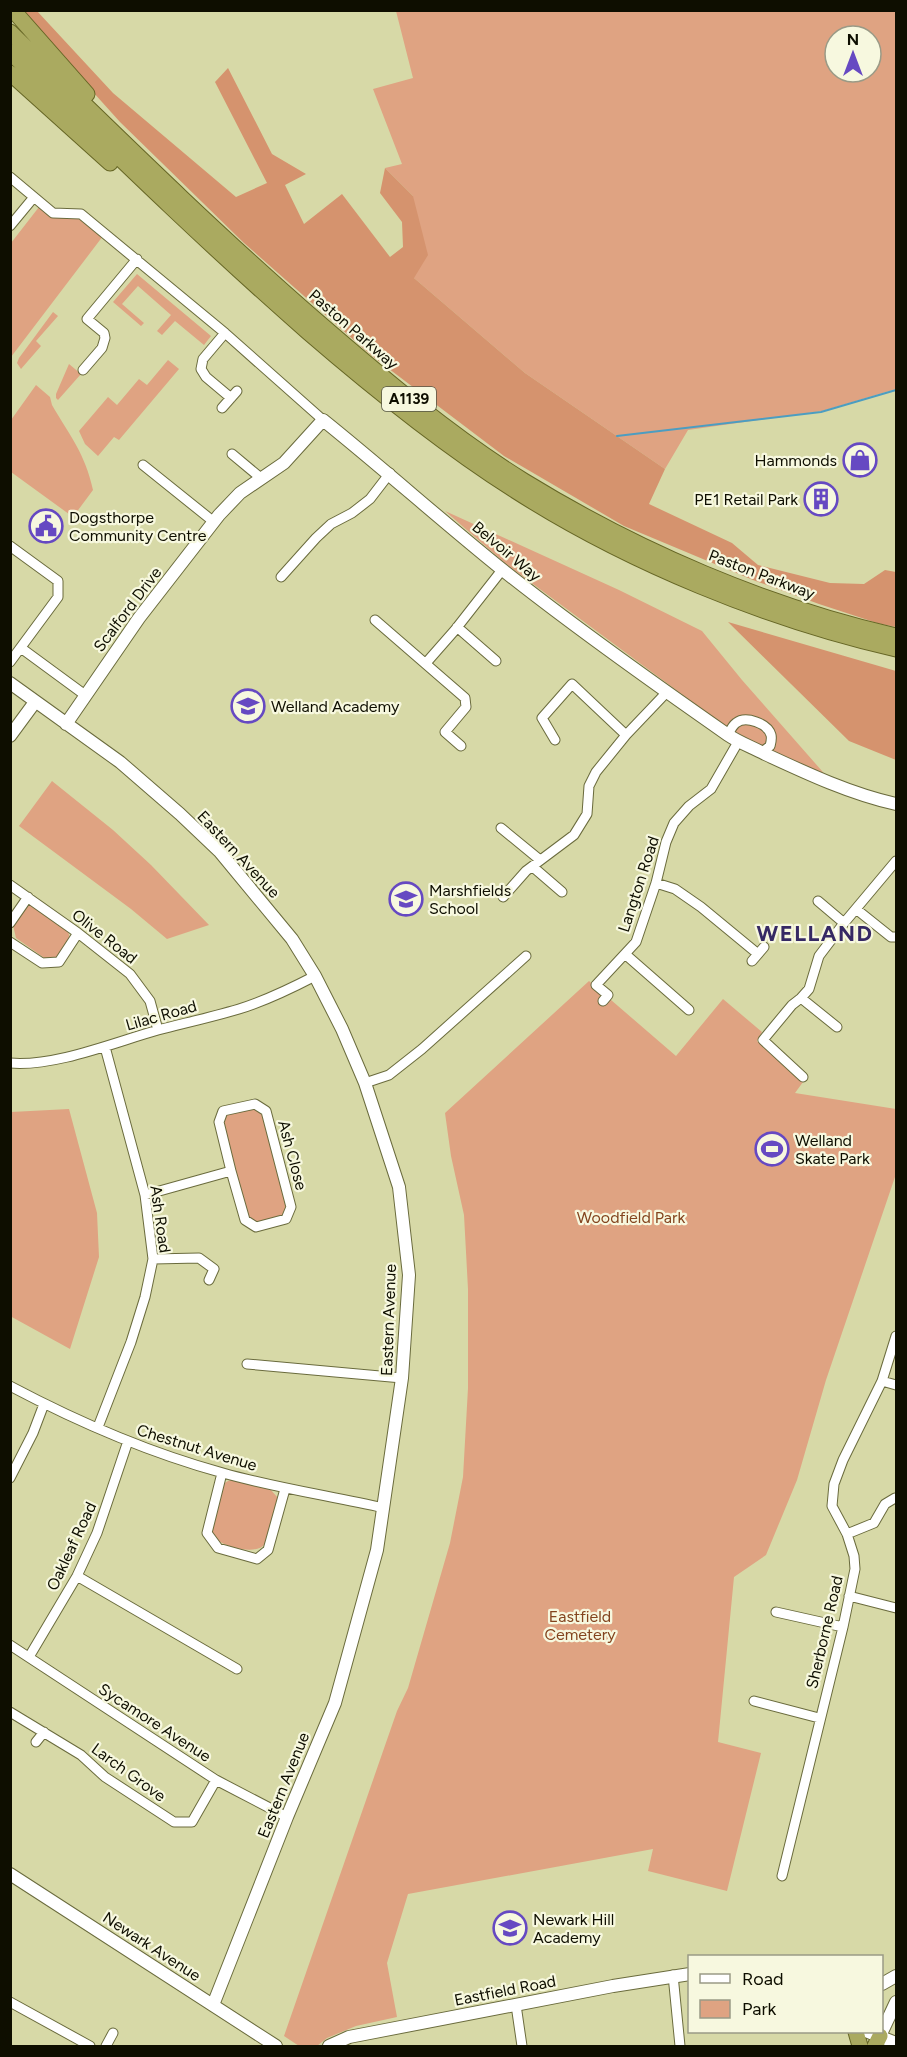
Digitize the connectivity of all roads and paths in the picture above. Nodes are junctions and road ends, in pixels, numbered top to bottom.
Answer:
1 (14, 10) edge
2 (10, 32) edge
3 (10, 52) edge
4 (10, 73) edge
5 (10, 177) edge
6 (162, 190) junction
7 (34, 197) junction
8 (10, 226) edge
9 (137, 259) junction
10 (225, 333) junction
11 (83, 370) dead end
12 (222, 408) dead end
13 (323, 420) junction
14 (232, 454) dead end
15 (143, 465) dead end
16 (390, 473) junction
17 (262, 479) junction
18 (214, 522) junction
19 (10, 546) edge
20 (502, 570) junction
21 (281, 577) dead end
22 (375, 620) dead end
23 (458, 627) junction
24 (897, 636) edge
25 (21, 648) junction
26 (897, 649) edge
27 (496, 661) dead end
28 (10, 662) edge
29 (426, 663) junction
30 (10, 683) edge
31 (666, 693) junction
32 (85, 695) junction
33 (35, 702) junction
34 (66, 724) junction
35 (626, 735) junction
36 (10, 736) edge
37 (733, 739) junction
38 (555, 740) dead end
39 (460, 746) dead end
40 (762, 752) junction
41 (897, 804) edge
42 (501, 828) dead end
43 (897, 861) edge
44 (536, 863) junction
45 (656, 883) junction
46 (10, 885) edge
47 (562, 892) dead end
48 (28, 897) junction
49 (503, 897) dead end
50 (818, 901) dead end
51 (856, 909) junction
52 (10, 923) edge
53 (844, 923) junction
54 (78, 933) junction
55 (897, 938) edge
56 (10, 942) edge
57 (626, 954) junction
58 (758, 954) dead end
59 (526, 956) dead end
60 (315, 976) junction
61 (801, 998) junction
62 (603, 1001) dead end
63 (689, 1010) dead end
64 (837, 1027) dead end
65 (158, 1030) junction
66 (105, 1047) junction
67 (10, 1063) edge
68 (803, 1077) dead end
69 (365, 1083) junction
70 (231, 1171) junction
71 (145, 1195) junction
72 (153, 1259) junction
73 (208, 1280) dead end
74 (897, 1336) edge
75 (247, 1364) dead end
76 (402, 1377) junction
77 (882, 1381) junction
78 (897, 1385) edge
79 (10, 1386) edge
80 (44, 1404) junction
81 (98, 1427) junction
82 (128, 1441) junction
83 (222, 1473) junction
84 (10, 1478) edge
85 (285, 1489) junction
86 (895, 1498) dead end
87 (384, 1508) junction
88 (847, 1534) junction
89 (77, 1575) junction
90 (849, 1596) junction
91 (897, 1608) edge
92 (776, 1612) dead end
93 (843, 1627) junction
94 (10, 1645) edge
95 (29, 1657) junction
96 (237, 1669) dead end
97 (754, 1701) dead end
98 (10, 1712) edge
99 (819, 1718) junction
100 (44, 1732) junction
101 (36, 1742) dead end
102 (216, 1780) junction
103 (287, 1817) junction
104 (10, 1874) edge
105 (782, 1876) dead end
106 (688, 1974) edge
107 (673, 1975) junction
108 (897, 1976) edge
109 (883, 1983) edge
110 (10, 2002) edge
111 (897, 2002) edge
112 (213, 2005) junction
113 (516, 2005) junction
114 (113, 2033) dead end
115 (883, 2041) edge
116 (90, 2046) edge
117 (106, 2046) edge
118 (276, 2046) edge
119 (329, 2046) edge
120 (522, 2046) edge
121 (680, 2046) edge

1 - 6 highway, A1139
2 - 6 highway, Paston Parkway / A1139
3 - 6 highway, Paston Parkway / A1139
4 - 6 highway, A1139
5 - 7 street, Belvoir Way
6 - 24 highway, Paston Parkway / A1139
6 - 26 highway, Paston Parkway / A1139
7 - 8 street
7 - 9 street, Belvoir Way
9 - 10 street, Belvoir Way
9 - 11 street
10 - 12 street
10 - 13 street, Belvoir Way
13 - 16 street, Belvoir Way
13 - 17 street, Scalford Drive
14 - 17 street
15 - 18 street
16 - 20 street, Belvoir Way
16 - 21 street
17 - 18 street, Scalford Drive
18 - 32 street, Scalford Drive
19 - 25 street
20 - 23 street
20 - 31 street, Belvoir Way
22 - 29 street
23 - 27 street
23 - 29 street
25 - 28 street
25 - 32 street
29 - 39 street
30 - 33 street, Eastern Avenue
31 - 35 street
31 - 37 street, Belvoir Way
32 - 34 street, Scalford Drive
33 - 34 street, Eastern Avenue
33 - 36 street
34 - 60 street, Eastern Avenue
35 - 38 street
35 - 44 street
37 - 40 street, Belvoir Way
37 - 40 street
37 - 45 street, Langton Road
40 - 41 street, Belvoir Way
42 - 44 street
43 - 51 street
44 - 47 street
44 - 49 street
45 - 57 street, Langton Road
45 - 58 street
46 - 48 street, Olive Road
48 - 52 street
48 - 54 street, Olive Road
50 - 53 street
51 - 53 street
51 - 55 street
53 - 61 street
54 - 56 street
54 - 65 street, Olive Road
57 - 62 street, Langton Road
57 - 63 street
59 - 69 street
60 - 65 street, Lilac Road
60 - 69 street, Eastern Avenue
61 - 64 street
61 - 68 street
65 - 66 street, Lilac Road
66 - 67 street, Lilac Road
66 - 71 street, Ash Road
69 - 76 street, Eastern Avenue
70 - 70 street, Ash Close
70 - 71 street
71 - 72 street, Ash Road
72 - 73 street
72 - 81 street, Ash Road
74 - 77 street, Sherborne Road
75 - 76 street
76 - 87 street, Eastern Avenue
77 - 78 street
77 - 88 street, Sherborne Road
79 - 80 street, Chestnut Avenue
80 - 81 street, Chestnut Avenue
80 - 84 street
81 - 82 street, Chestnut Avenue
82 - 83 street, Chestnut Avenue
82 - 89 street, Oakleaf Road
83 - 85 street, Chestnut Avenue
83 - 85 street
85 - 87 street, Chestnut Avenue
86 - 88 street
87 - 103 street, Eastern Avenue
88 - 90 street, Sherborne Road
89 - 95 street, Oakleaf Road
89 - 96 street
90 - 91 street
90 - 93 street, Sherborne Road
92 - 93 street
93 - 99 street, Sherborne Road
94 - 95 street, Sycamore Avenue
95 - 102 street, Sycamore Avenue
97 - 99 street
98 - 100 street, Larch Grove
99 - 105 street, Sherborne Road
100 - 101 street
100 - 102 street, Larch Grove
102 - 103 street, Sycamore Avenue
103 - 112 street, Eastern Avenue
104 - 112 street, Newark Avenue
106 - 107 street, Eastfield Road
107 - 113 street, Eastfield Road
107 - 121 street
108 - 109 street
110 - 116 street
111 - 115 street
112 - 118 street, Newark Avenue
113 - 119 street, Eastfield Road
113 - 120 street
114 - 117 street

